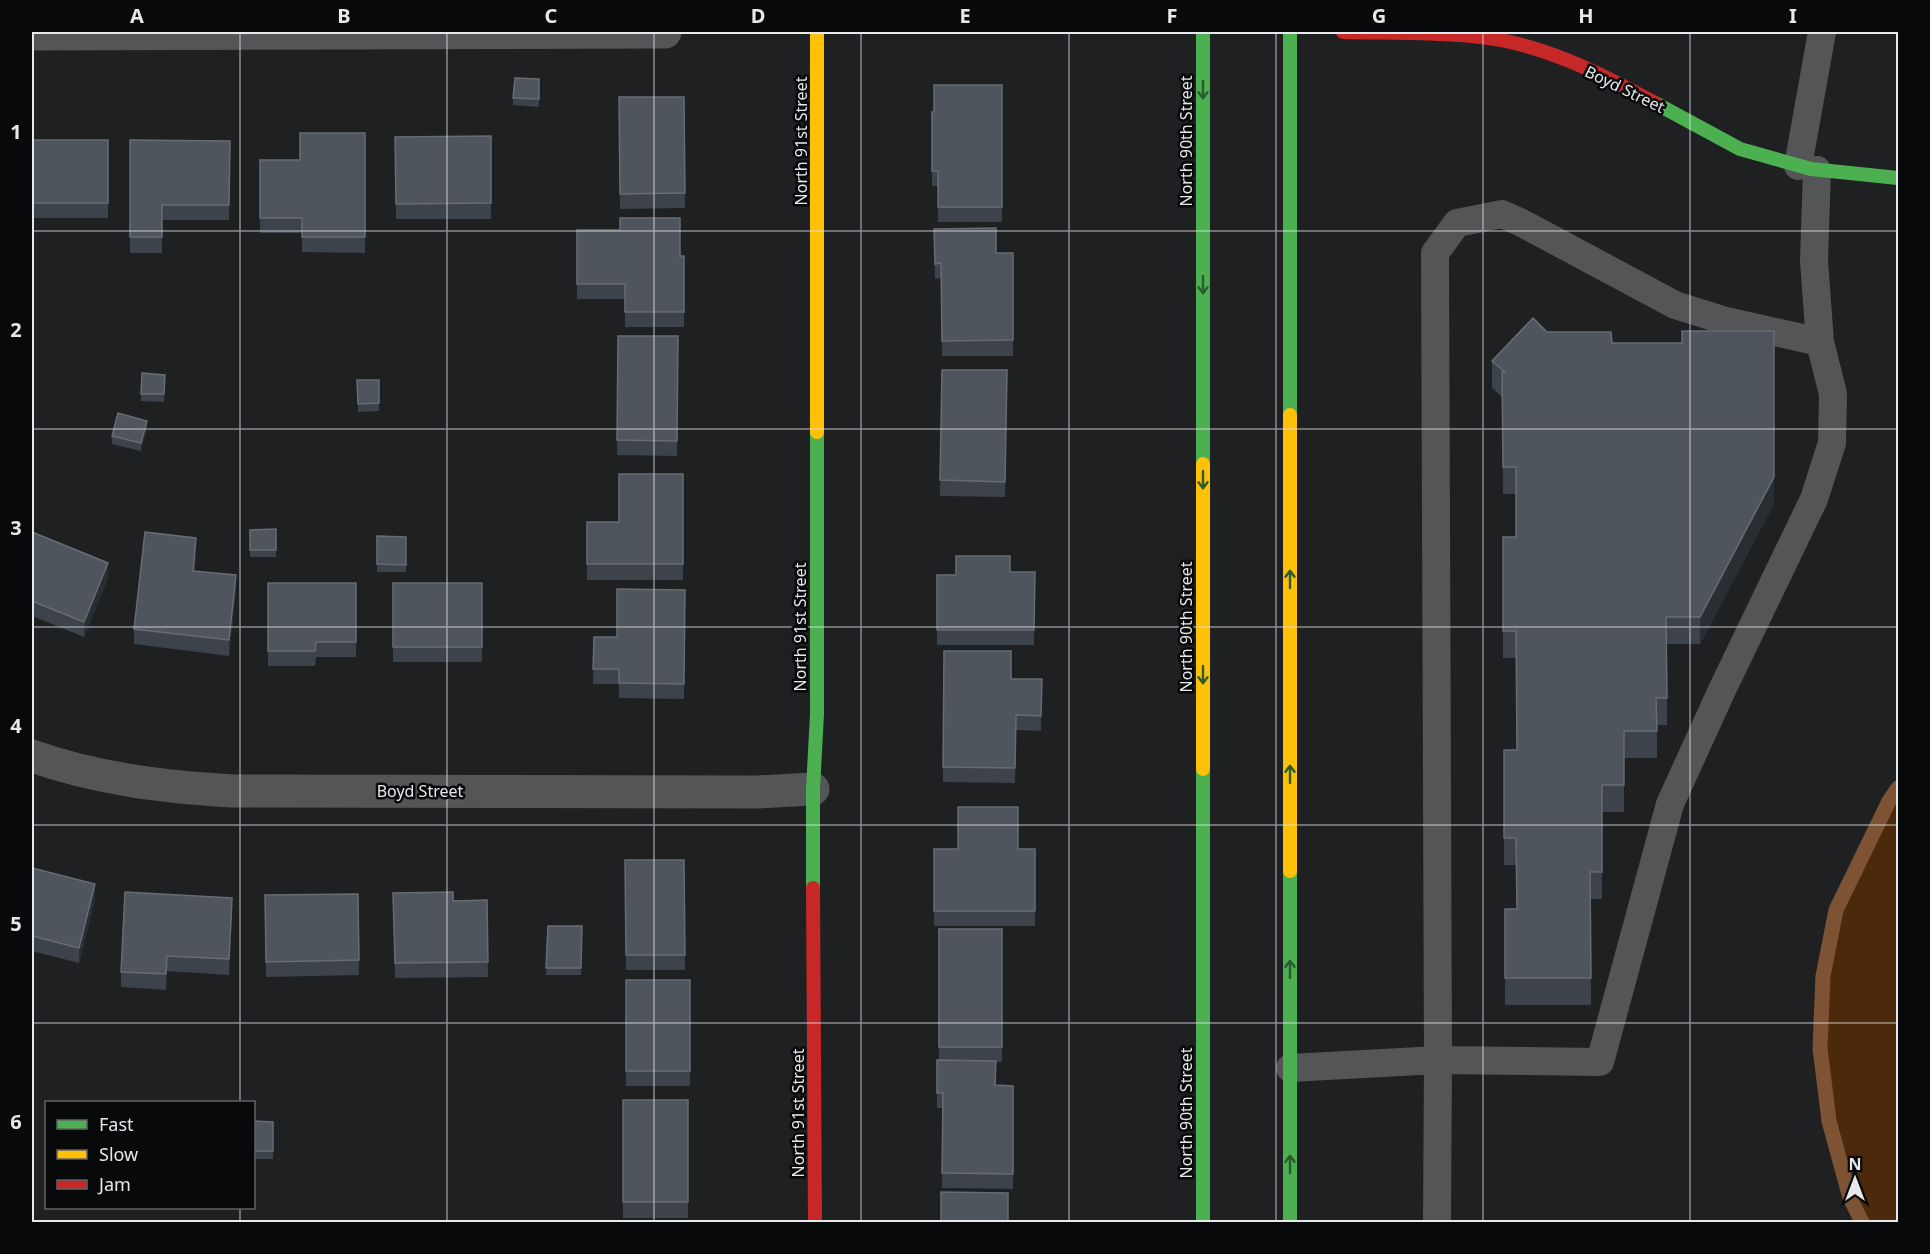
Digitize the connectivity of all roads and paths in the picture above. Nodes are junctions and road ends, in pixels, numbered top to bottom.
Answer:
1 (664, 32) edge
2 (817, 32) edge
3 (1203, 32) edge
4 (1290, 32) edge
5 (1343, 32) edge
6 (1822, 32) edge
7 (32, 34) edge
8 (1808, 168) junction
9 (1899, 178) edge
10 (1820, 342) junction
11 (32, 756) edge
12 (813, 789) junction
13 (1438, 1060) junction
14 (1290, 1068) junction
15 (815, 1222) edge
16 (1203, 1222) edge
17 (1290, 1222) edge
18 (1437, 1222) edge

1 - 7 street
2 - 12 main road, North 91st Street
3 -> 16 main road, North 90th Street
14 -> 4 main road
5 - 8 main road, Boyd Street
6 - 8 lane
8 - 9 main road, Boyd Street
8 - 10 lane
10 - 13 lane
10 - 13 lane
11 - 12 street, Boyd Street
12 - 15 main road, North 91st Street
13 - 14 lane
13 - 18 lane
17 -> 14 main road

